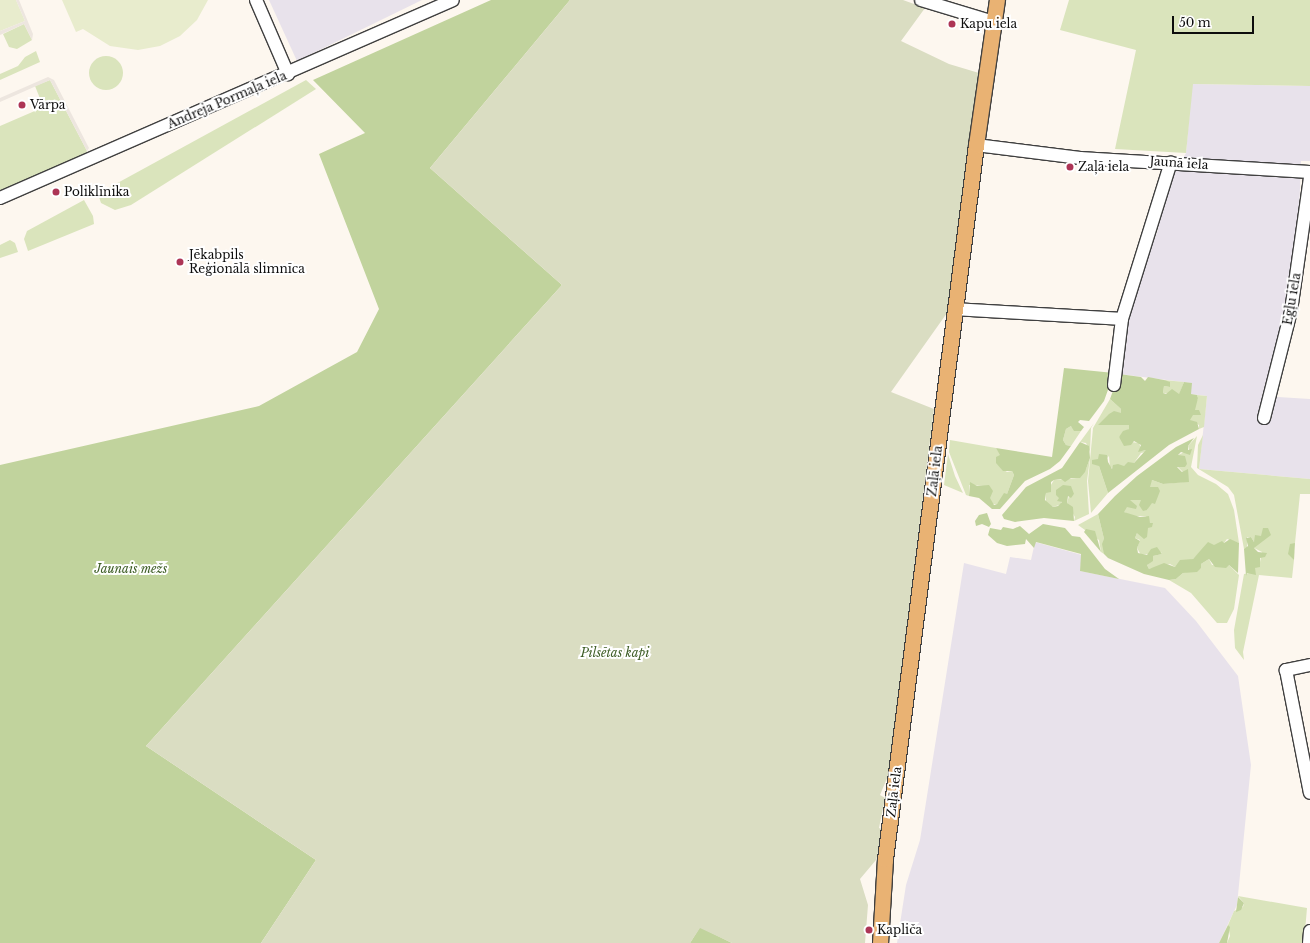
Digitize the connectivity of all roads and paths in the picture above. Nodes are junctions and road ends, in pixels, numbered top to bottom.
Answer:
1 (256, 0) edge
2 (453, 0) edge
3 (921, 0) edge
4 (997, 0) edge
5 (994, 22) junction
6 (288, 74) junction
7 (976, 145) junction
8 (1171, 162) junction
9 (1310, 172) edge
10 (1310, 178) edge
11 (0, 198) edge
12 (955, 309) junction
13 (1122, 320) junction
14 (1114, 385) dead end
15 (1264, 418) dead end
16 (1310, 665) edge
17 (1310, 793) edge
18 (1310, 931) edge
19 (880, 943) edge
20 (1309, 943) edge

1 - 6 street
2 - 6 street, Andreja Pormaļa iela
3 - 5 street
4 - 5 main road, Zaļā iela
5 - 7 main road, Zaļā iela
6 - 11 street, Andreja Pormaļa iela
7 - 8 street, Jaunā iela
7 - 12 main road, Zaļā iela
8 - 9 street, Jaunā iela
8 - 13 street
10 - 15 street, Egļu iela
12 - 13 street
12 - 19 main road, Zaļā iela
13 - 14 street
16 - 17 street
18 - 20 street

